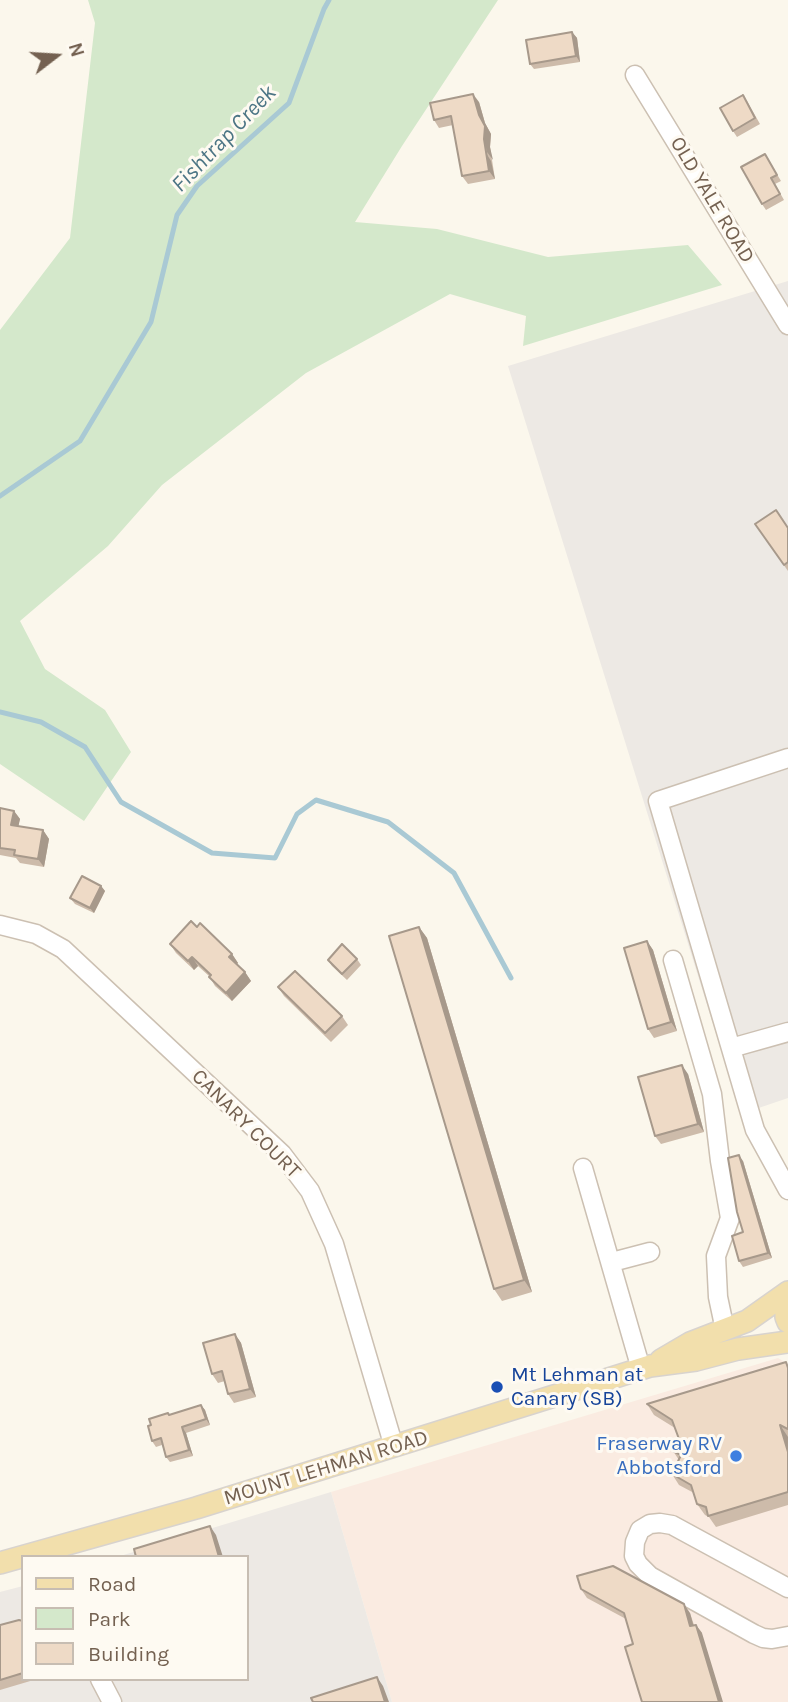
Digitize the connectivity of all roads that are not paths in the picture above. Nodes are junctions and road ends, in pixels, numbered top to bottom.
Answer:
1 (635, 75) dead end
2 (788, 325) edge
3 (788, 758) edge
4 (0, 925) edge
5 (673, 960) dead end
6 (788, 1032) edge
7 (731, 1048) junction
8 (583, 1168) dead end
9 (788, 1190) edge
10 (650, 1252) dead end
11 (611, 1262) junction
12 (788, 1294) edge
13 (788, 1322) edge
14 (725, 1330) junction
15 (788, 1342) edge
16 (645, 1368) junction
17 (394, 1447) junction
18 (57, 1552) edge
19 (21, 1559) edge
20 (0, 1563) edge
21 (788, 1588) edge
22 (788, 1636) edge
23 (101, 1681) edge
24 (112, 1702) edge

1 - 2 street, OLD YALE ROAD
3 - 7 street
4 - 17 street, CANARY COURT
5 - 14 street
6 - 7 street
7 - 9 street
8 - 11 street
10 - 11 street
11 - 16 street
12 - 13 main road
12 - 14 main road, MOUNT LEHMAN ROAD
14 - 16 main road, MOUNT LEHMAN ROAD
15 - 16 main road, MOUNT LEHMAN ROAD
16 - 17 main road, MOUNT LEHMAN ROAD
17 - 18 main road, MOUNT LEHMAN ROAD
19 - 20 main road, MOUNT LEHMAN ROAD
21 - 22 street
23 - 24 street

